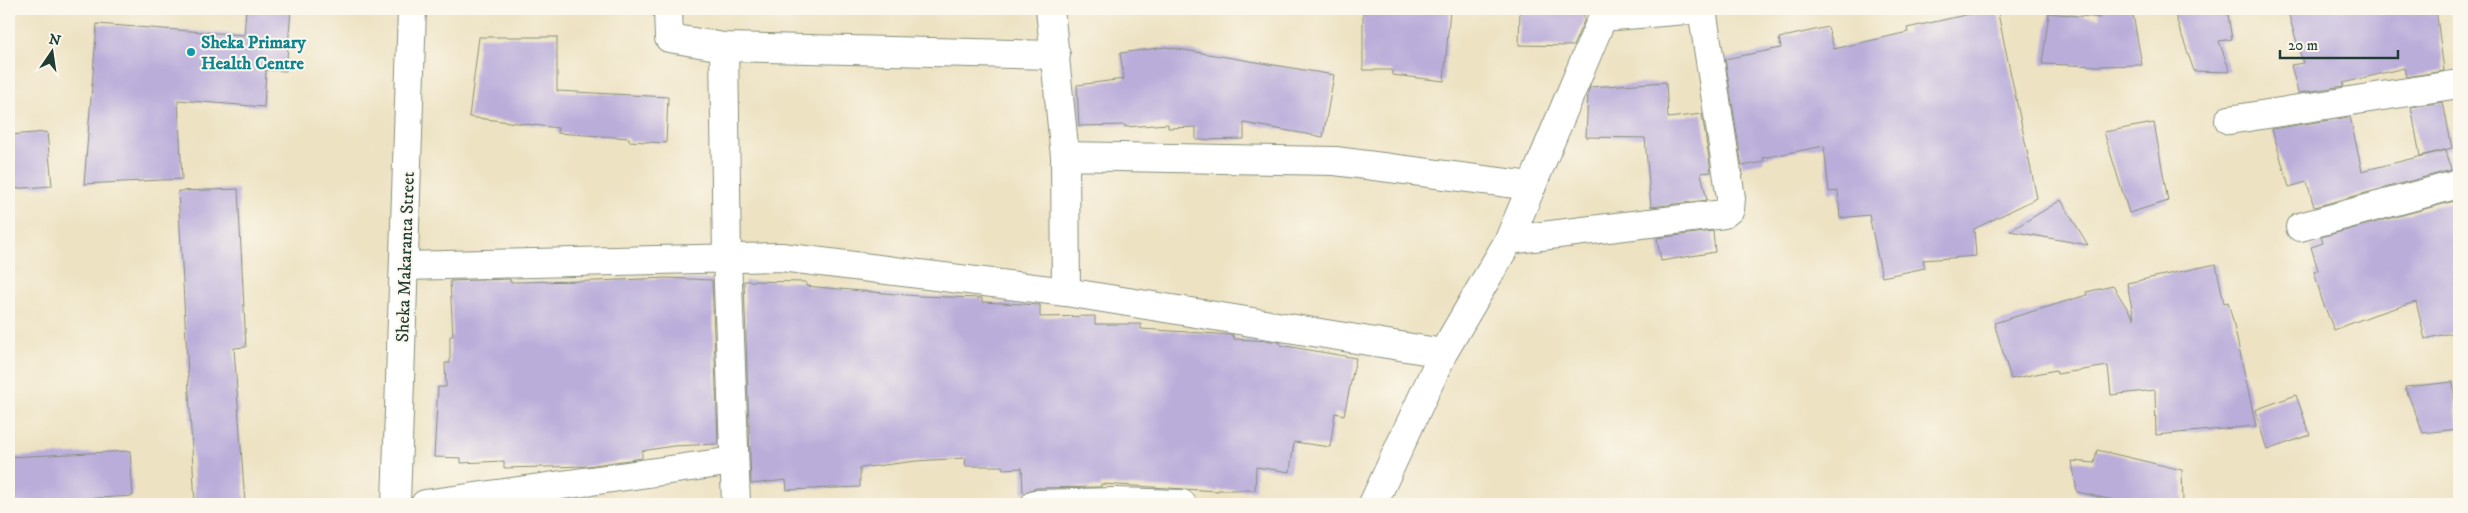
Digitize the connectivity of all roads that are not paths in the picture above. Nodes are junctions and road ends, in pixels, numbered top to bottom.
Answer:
1 (412, 9) edge
2 (668, 9) edge
3 (1050, 9) edge
4 (1698, 9) edge
5 (1702, 9) edge
6 (1604, 13) edge
7 (724, 47) junction
8 (1056, 54) junction
9 (2459, 84) edge
10 (2229, 120) dead end
11 (1065, 156) junction
12 (2459, 184) edge
13 (1532, 186) junction
14 (2300, 227) dead end
15 (1509, 240) junction
16 (728, 257) junction
17 (405, 266) junction
18 (1066, 292) junction
19 (1443, 353) junction
20 (734, 461) junction
21 (396, 504) edge
22 (425, 504) edge
23 (736, 504) edge
24 (1035, 504) edge
25 (1182, 504) edge
26 (1372, 504) edge

1 - 17 street, Sheka Makaranta Street
2 - 7 street
3 - 8 street
4 - 6 street
5 - 15 street
6 - 13 street
7 - 8 street
7 - 16 street
8 - 11 street
9 - 10 street
11 - 13 street
11 - 18 street
12 - 14 street
13 - 15 street
15 - 19 street
16 - 17 street
16 - 18 street
16 - 20 street
17 - 21 street, Sheka Makaranta Street
18 - 19 street
19 - 26 street
20 - 22 street
20 - 23 street
24 - 25 street

